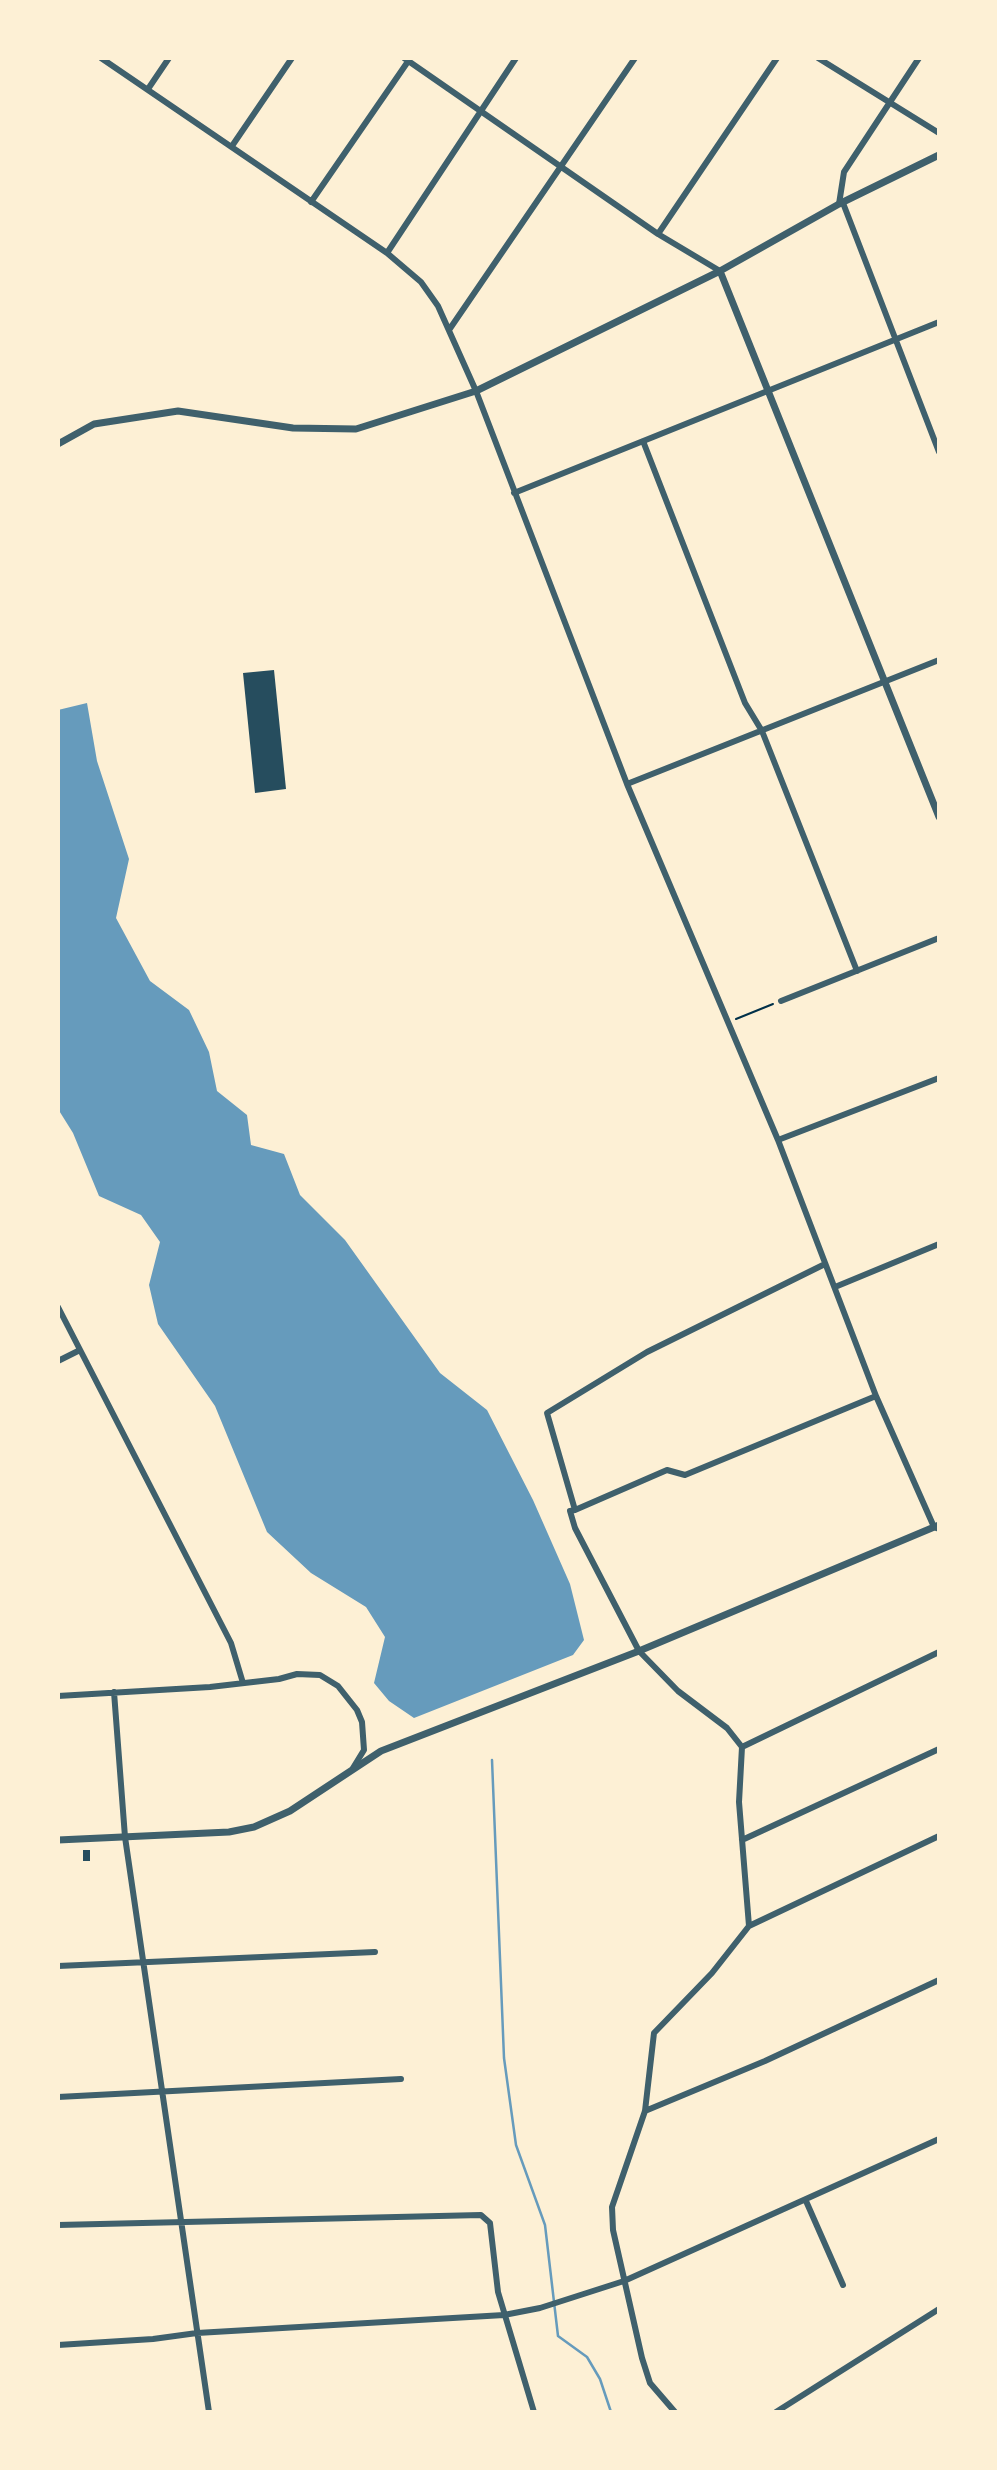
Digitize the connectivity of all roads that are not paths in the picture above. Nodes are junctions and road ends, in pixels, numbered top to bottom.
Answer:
1 (100, 58) edge
2 (169, 58) edge
3 (292, 58) edge
4 (516, 58) edge
5 (635, 58) edge
6 (777, 58) edge
7 (818, 58) edge
8 (919, 58) edge
9 (407, 59) edge
10 (148, 89) junction
11 (888, 104) junction
12 (479, 111) junction
13 (939, 133) edge
14 (232, 146) junction
15 (939, 155) edge
16 (559, 165) junction
17 (311, 202) junction
18 (841, 203) junction
19 (658, 234) junction
20 (387, 253) junction
21 (720, 271) junction
22 (939, 323) edge
23 (449, 330) junction
24 (895, 340) junction
25 (770, 390) junction
26 (476, 391) junction
27 (643, 441) junction
28 (58, 444) edge
29 (939, 452) edge
30 (514, 493) junction
31 (939, 660) edge
32 (884, 681) junction
33 (762, 730) junction
34 (627, 784) junction
35 (939, 817) edge
36 (939, 938) edge
37 (857, 971) junction
38 (781, 1001) road end
39 (939, 1078) edge
40 (778, 1140) junction
41 (939, 1244) edge
42 (825, 1264) junction
43 (835, 1287) junction
44 (58, 1307) edge
45 (80, 1350) junction
46 (58, 1361) edge
47 (876, 1396) junction
48 (575, 1510) junction
49 (937, 1527) edge
50 (639, 1651) junction
51 (939, 1652) edge
52 (243, 1683) junction
53 (114, 1692) junction
54 (58, 1696) edge
55 (742, 1747) junction
56 (939, 1749) edge
57 (353, 1768) junction
58 (939, 1836) edge
59 (125, 1837) junction
60 (58, 1840) edge
61 (742, 1840) junction
62 (749, 1926) junction
63 (375, 1952) dead end
64 (142, 1965) junction
65 (58, 1966) edge
66 (939, 1980) edge
67 (401, 2079) dead end
68 (162, 2093) junction
69 (58, 2097) edge
70 (645, 2111) junction
71 (939, 2139) edge
72 (806, 2202) junction
73 (182, 2222) junction
74 (58, 2225) edge
75 (624, 2281) junction
76 (843, 2285) dead end
77 (939, 2309) edge
78 (504, 2315) junction
79 (197, 2333) junction
80 (58, 2345) edge
81 (209, 2412) edge
82 (532, 2412) edge
83 (676, 2412) edge
84 (776, 2412) edge

1 - 10 street
2 - 10 street
3 - 14 street
4 - 12 street
5 - 16 street
6 - 19 street
7 - 11 street
8 - 11 street
9 - 12 street
9 - 17 street
10 - 14 street
11 - 13 street
11 - 18 street
12 - 16 street
12 - 20 street
14 - 17 street
15 - 18 street
16 - 19 street
16 - 23 street
17 - 20 street
18 - 21 street
18 - 24 street
19 - 21 street
20 - 23 street
21 - 25 street
21 - 26 street
22 - 24 street
23 - 26 street
24 - 25 street
24 - 29 street
25 - 27 street
25 - 32 street
26 - 28 street
26 - 30 street
27 - 30 street
27 - 33 street
30 - 34 street
31 - 32 street
32 - 33 street
32 - 35 street
33 - 34 street
33 - 37 street
34 - 40 street
36 - 37 street
37 - 38 street
39 - 40 street
40 - 42 street
41 - 43 street
42 - 43 street
42 - 48 street
43 - 47 street
44 - 45 street
45 - 46 street
45 - 52 street
47 - 48 street
47 - 49 street
48 - 50 street
49 - 50 street
50 - 55 street
50 - 57 street
51 - 55 street
52 - 53 street
52 - 57 street
53 - 54 street
53 - 59 street
55 - 61 street
56 - 61 street
57 - 59 street
58 - 62 street
59 - 60 street
59 - 64 street
61 - 62 street
62 - 70 street
63 - 64 street
64 - 65 street
64 - 68 street
66 - 70 street
67 - 68 street
68 - 69 street
68 - 73 street
70 - 75 street
71 - 72 street
72 - 75 street
72 - 76 street
73 - 74 street
73 - 78 street
73 - 79 street
75 - 78 street
75 - 83 street
77 - 84 street
78 - 79 street
78 - 82 street
79 - 80 street
79 - 81 street

